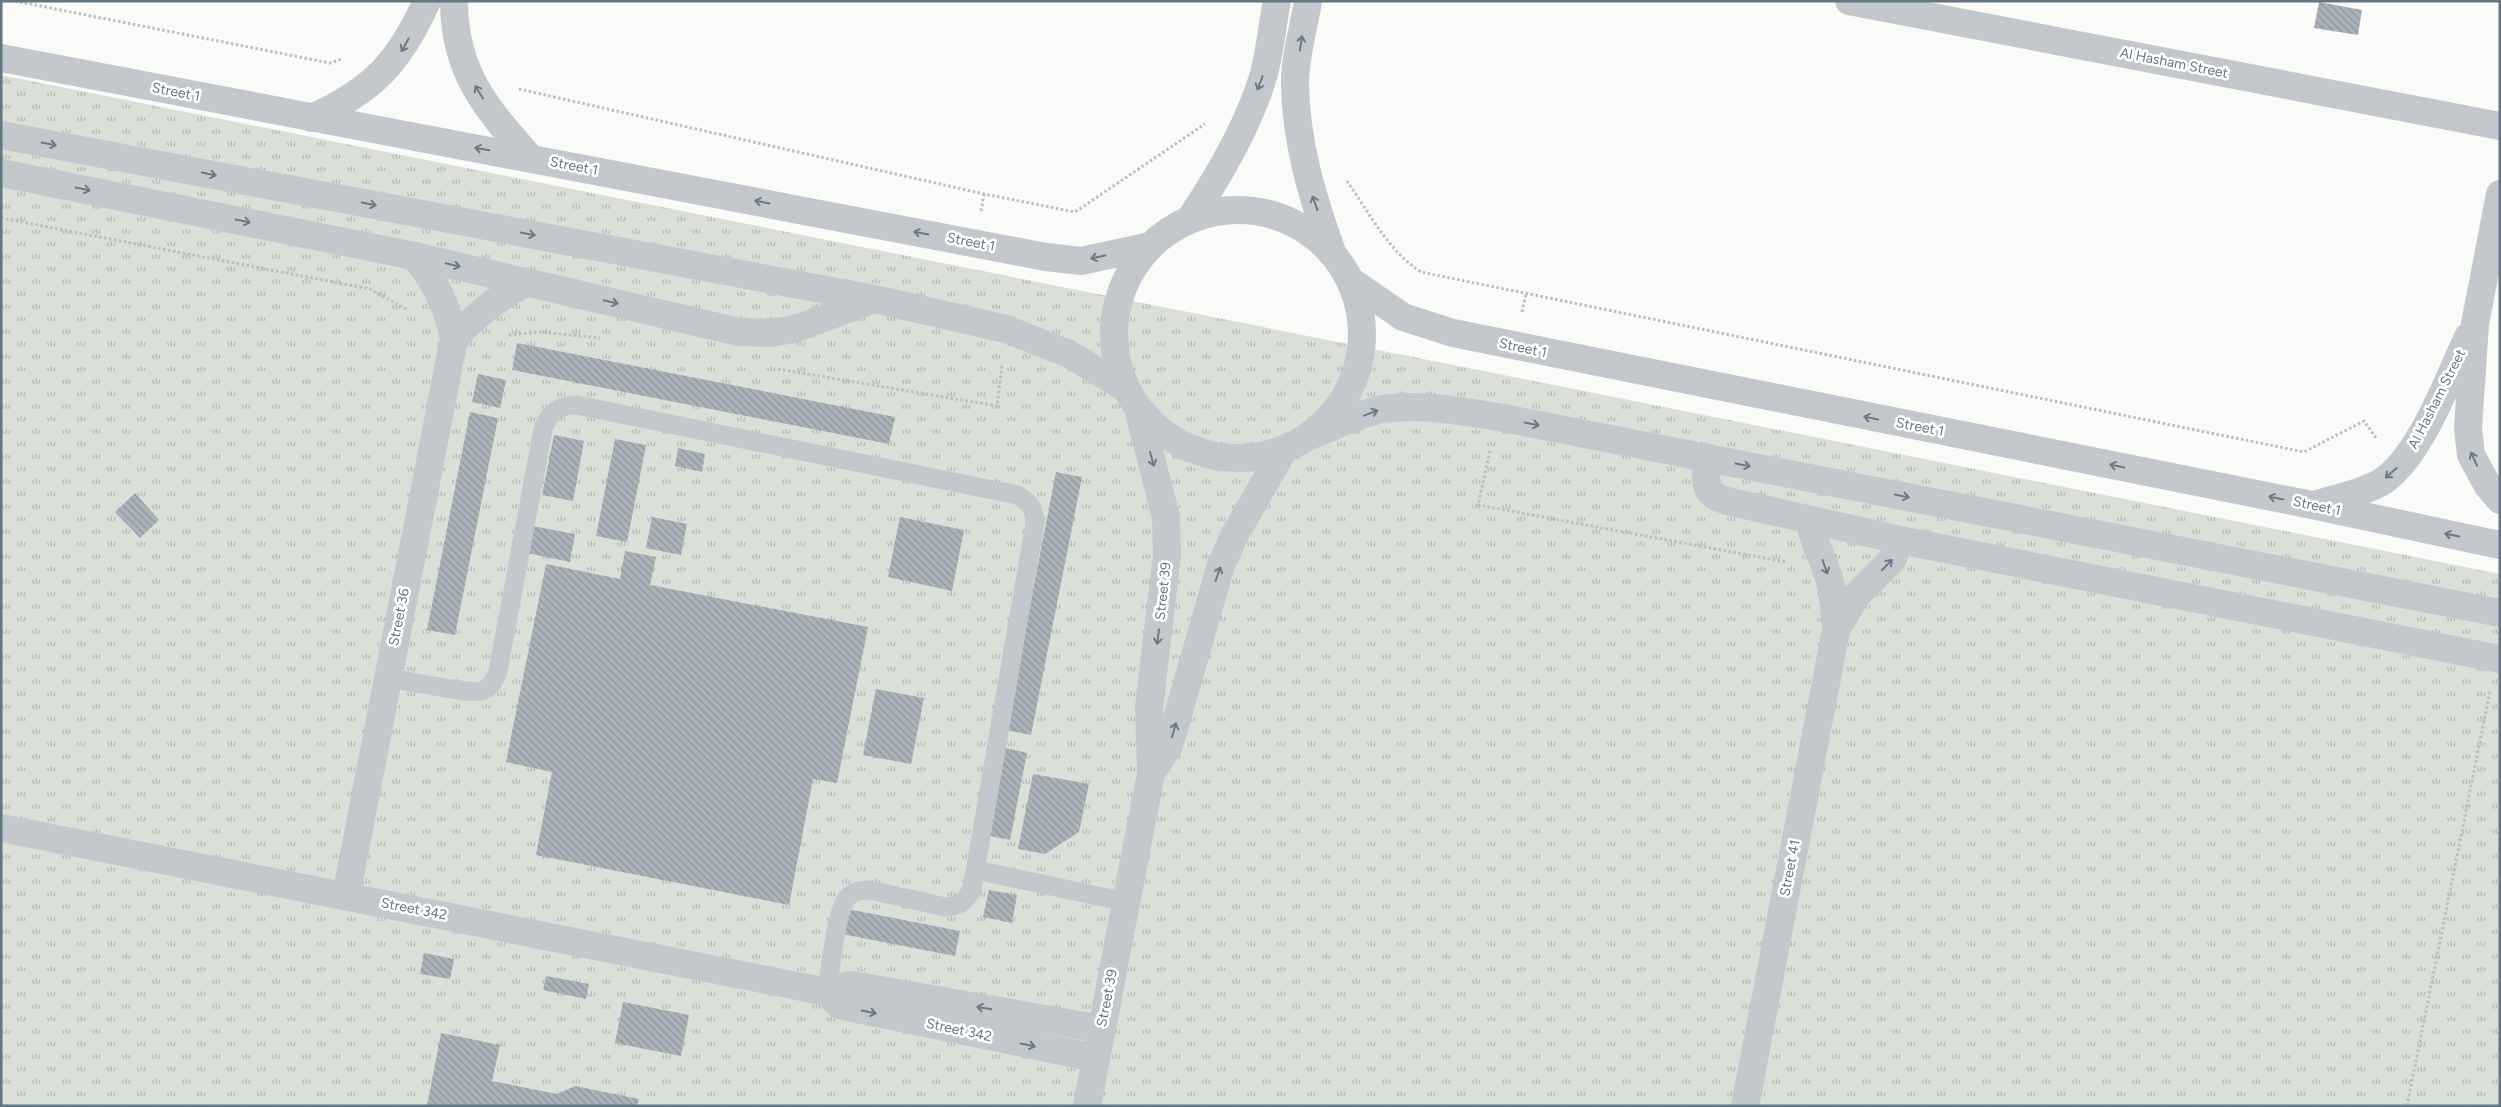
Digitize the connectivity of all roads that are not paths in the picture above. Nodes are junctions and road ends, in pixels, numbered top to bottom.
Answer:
1 (427, 1) edge
2 (454, 1) edge
3 (1277, 1) edge
4 (1308, 1) edge
5 (1849, 1) edge
6 (1, 58) edge
7 (312, 118) junction
8 (2500, 126) edge
9 (1, 135) edge
10 (530, 158) junction
11 (1, 172) edge
12 (2500, 194) edge
13 (1192, 216) junction
14 (1146, 247) junction
15 (1331, 249) junction
16 (414, 256) junction
17 (1351, 281) junction
18 (528, 282) junction
19 (874, 299) junction
20 (2474, 324) junction
21 (454, 338) junction
22 (1124, 387) junction
23 (1139, 412) junction
24 (1310, 436) junction
25 (1283, 451) junction
26 (1709, 458) junction
27 (2500, 500) edge
28 (2312, 505) junction
29 (1810, 521) junction
30 (1900, 540) junction
31 (2500, 545) edge
32 (2500, 613) edge
33 (1836, 630) junction
34 (2498, 659) edge
35 (387, 678) junction
36 (1151, 773) junction
37 (1, 828) edge
38 (976, 870) junction
39 (346, 896) junction
40 (1126, 902) junction
41 (827, 992) junction
42 (1102, 1029) junction
43 (1096, 1058) junction
44 (1086, 1106) edge
45 (1745, 1106) edge

1 -> 7 street
10 -> 2 street
3 -> 13 street
15 -> 4 street
5 - 8 street, Al Hasham Street
6 - 7 street, Street 1
10 -> 7 street, Street 1
9 -> 19 street
14 -> 10 street, Street 1
11 -> 16 street
12 - 20 street, Al Hasham Street
13 - 14 street
13 - 15 street
14 - 22 street
15 - 17 street
16 -> 18 street
16 - 21 street, Street 36
17 - 24 street
28 -> 17 street, Street 1
18 -> 19 street
18 - 21 street
19 - 22 street
27 -> 20 street, Al Hasham Street
20 -> 28 street, Al Hasham Street
21 - 35 street, Street 36
22 - 23 street
23 - 25 street
23 -> 36 street, Street 39
24 - 25 street
24 -> 26 street
36 -> 25 street, Street 39
26 - 29 street
26 -> 32 street
31 -> 28 street, Street 1
29 - 30 street
29 -> 33 street, Street 41
33 -> 30 street, Street 41
30 - 34 street
33 - 45 street, Street 41
35 - 38 lane
35 - 39 street, Street 36
36 - 40 street, Street 39
37 - 39 street, Street 342
38 - 40 lane
38 - 41 lane
39 - 41 street, Street 342
40 - 42 street, Street 39
42 -> 41 street, Street 342
41 -> 43 street, Street 342
42 - 43 street, Street 39
43 - 44 street, Street 39

